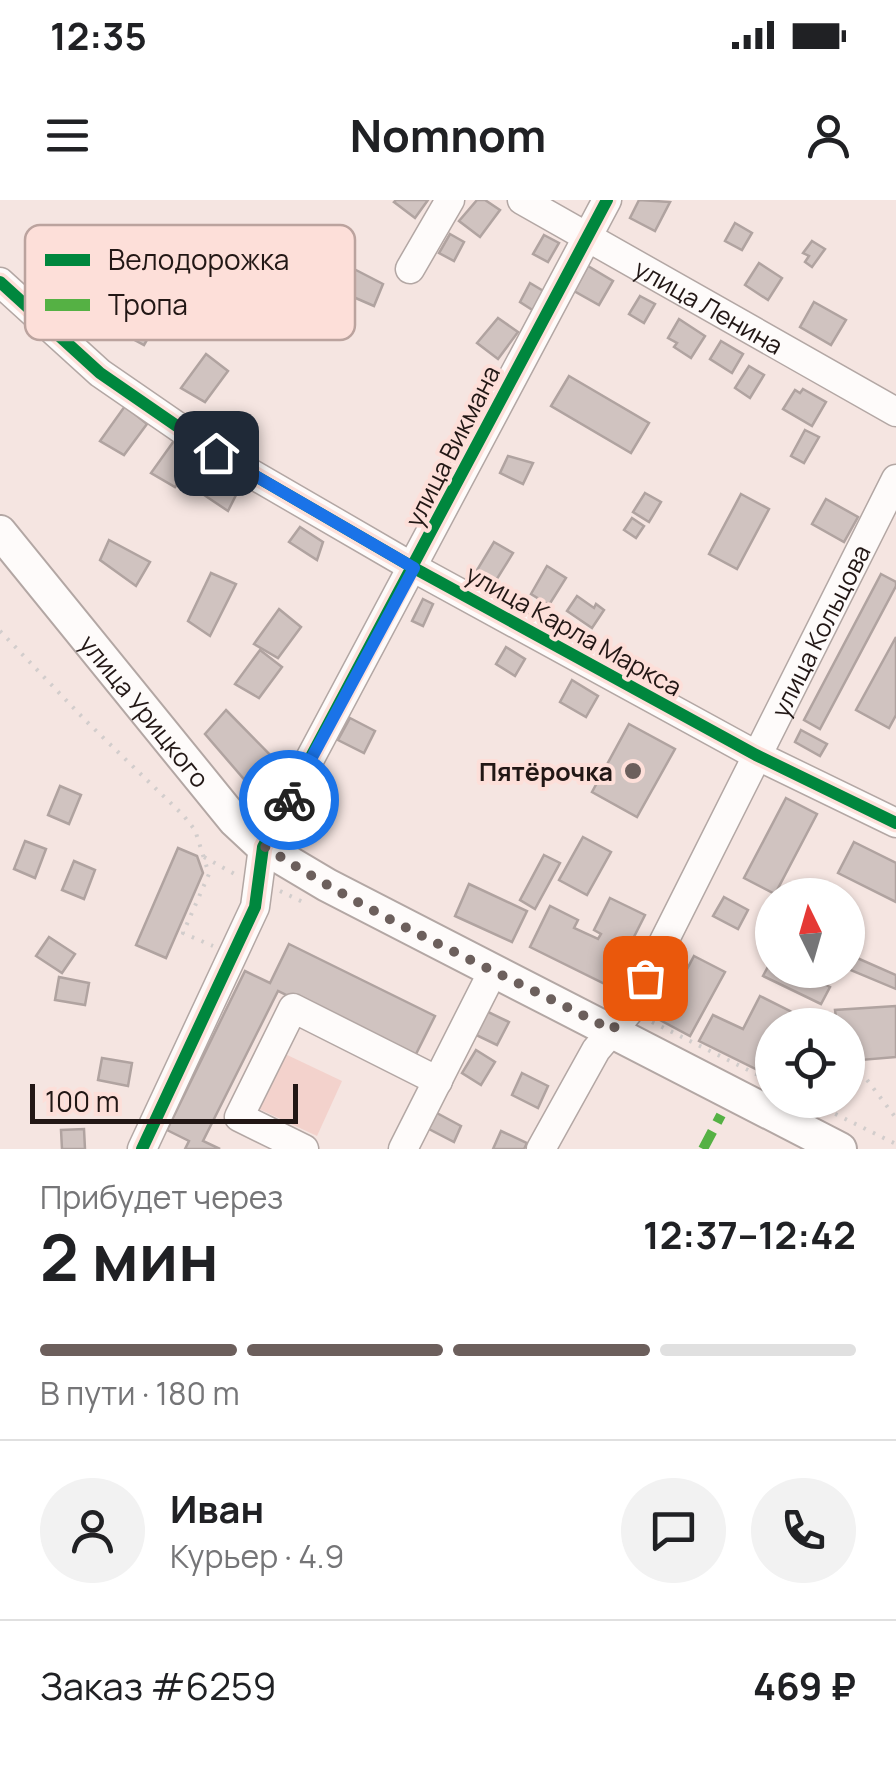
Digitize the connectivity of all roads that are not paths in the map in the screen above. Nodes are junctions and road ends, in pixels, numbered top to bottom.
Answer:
1 (450, 200) edge
2 (522, 200) edge
3 (607, 200) edge
4 (586, 238) junction
5 (410, 269) dead end
6 (0, 282) edge
7 (25, 304) edge
8 (64, 340) edge
9 (896, 412) edge
10 (896, 479) edge
11 (0, 532) edge
12 (414, 568) junction
13 (756, 755) junction
14 (896, 823) edge
15 (264, 846) junction
16 (493, 971) junction
17 (612, 1030) junction
18 (438, 1080) junction
19 (142, 1149) edge
20 (304, 1149) edge
21 (403, 1149) edge
22 (542, 1149) edge
23 (840, 1149) edge

1 - 5 street
2 - 4 street, улица Ленина
3 - 4 street, улица Викмана
4 - 9 street, улица Ленина
4 - 12 street, улица Викмана
6 - 7 street, улица Карла Маркса
8 - 12 street, улица Карла Маркса
10 - 13 street, улица Кольцова
11 - 15 main road, улица Урицкого
12 - 13 street, улица Карла Маркса
12 - 15 street, улица Викмана
13 - 14 street, улица Карла Маркса
13 - 17 street, улица Кольцова
15 - 16 main road, улица Урицкого
15 - 19 street, улица Викмана
16 - 17 main road, улица Урицкого
16 - 18 street
17 - 22 street, улица Кольцова
17 - 23 main road, улица Урицкого
18 - 20 street
18 - 21 street

